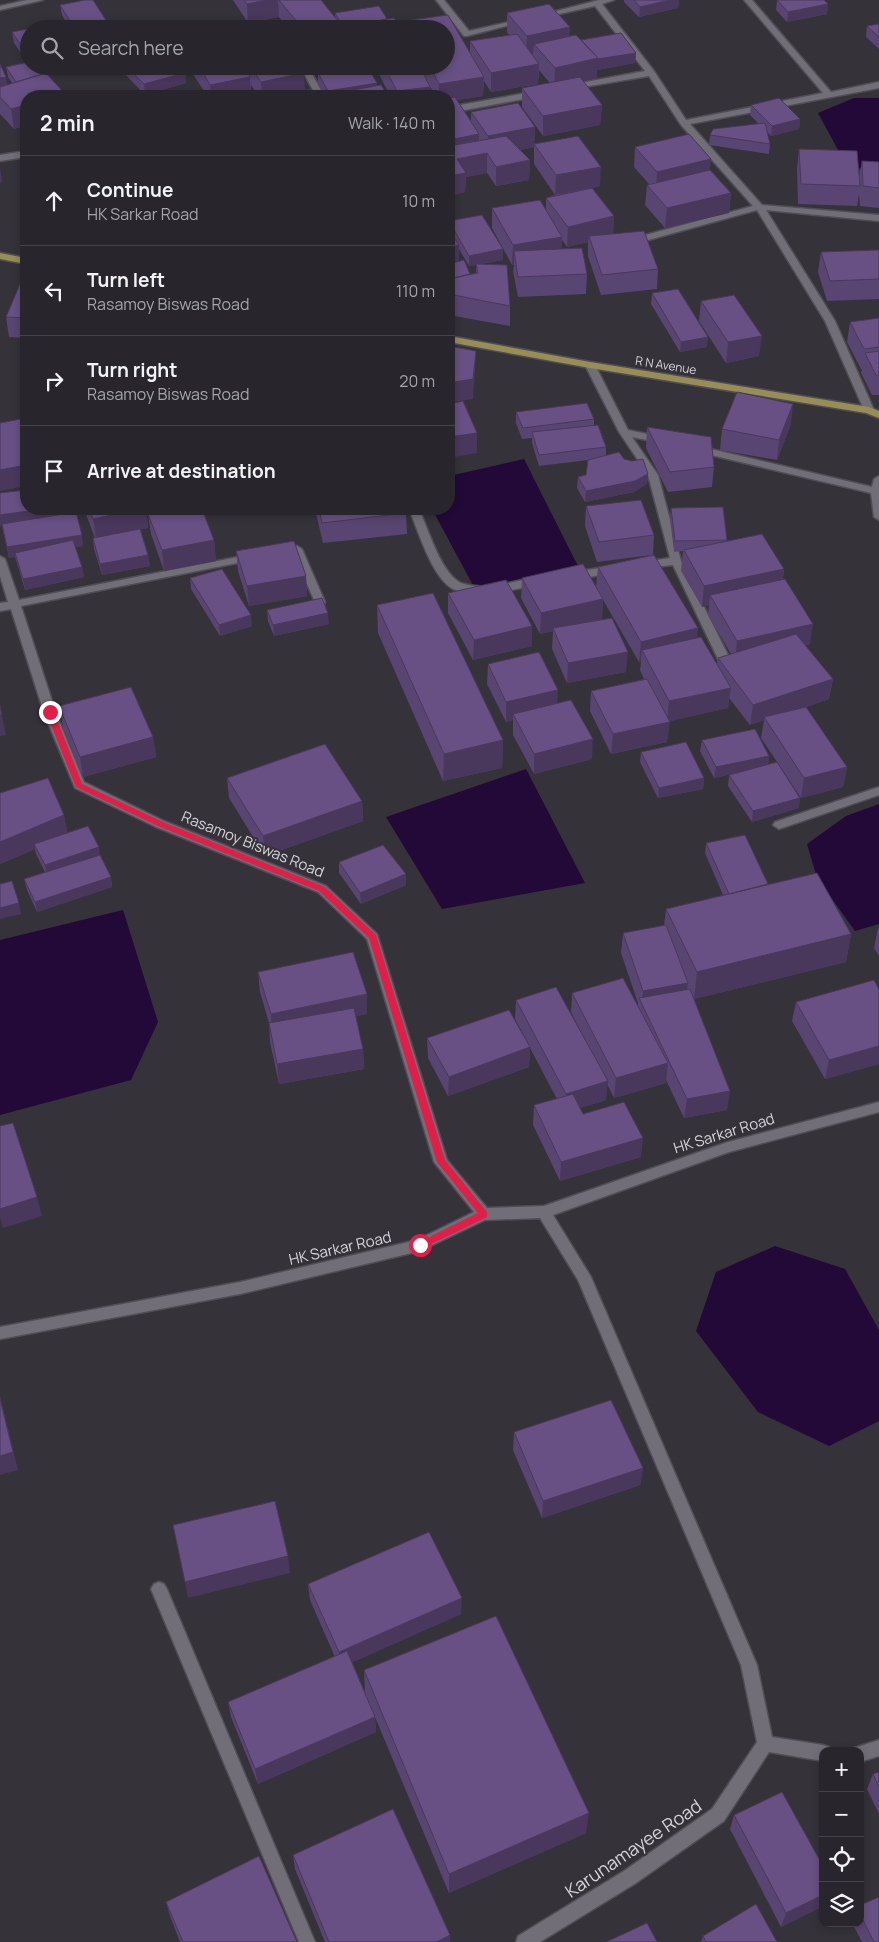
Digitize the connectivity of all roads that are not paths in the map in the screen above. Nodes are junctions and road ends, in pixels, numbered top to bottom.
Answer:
1 (39, 0) edge
2 (440, 0) edge
3 (610, 0) edge
4 (748, 0) edge
5 (597, 3) junction
6 (0, 8) edge
7 (651, 74) junction
8 (309, 75) edge
9 (879, 85) edge
10 (564, 89) edge
11 (317, 90) edge
12 (545, 92) edge
13 (828, 94) junction
14 (455, 109) edge
15 (684, 123) junction
16 (20, 155) edge
17 (0, 158) edge
18 (759, 207) junction
19 (879, 218) edge
20 (624, 244) edge
21 (0, 256) edge
22 (20, 259) edge
23 (455, 340) edge
24 (590, 365) junction
25 (869, 410) junction
26 (879, 415) edge
27 (624, 432) junction
28 (672, 443) edge
29 (692, 448) edge
30 (879, 479) edge
31 (876, 491) junction
32 (417, 515) edge
33 (879, 517) edge
34 (0, 560) edge
35 (676, 561) junction
36 (320, 602) edge
37 (16, 604) junction
38 (0, 607) edge
39 (725, 661) edge
40 (879, 791) edge
41 (779, 825) dead end
42 (879, 1107) edge
43 (544, 1212) junction
44 (484, 1214) junction
45 (0, 1333) edge
46 (159, 1589) dead end
47 (765, 1744) junction
48 (879, 1748) edge
49 (819, 1752) edge
50 (864, 1753) edge
51 (307, 1942) edge
52 (524, 1942) edge

1 - 6 street
2 - 5 street
3 - 5 street
4 - 13 street
5 - 7 street
7 - 10 street
7 - 15 street
8 - 11 street
9 - 13 street
12 - 14 street
13 - 15 street
15 - 18 street
16 - 17 street
18 - 19 street
18 - 20 street
18 - 25 street
21 - 22 main road
23 - 24 main road, R N Avenue
24 - 25 main road, R N Avenue
24 - 27 street
25 - 26 main road, R N Avenue
27 - 28 street
27 - 35 street
29 - 31 street
30 - 31 street
31 - 33 street
32 - 35 street
34 - 37 street, Rasamoy Biswas Road
35 - 39 street
36 - 37 street
37 - 38 street
37 - 44 street, Rasamoy Biswas Road
40 - 41 street
42 - 43 street, HK Sarkar Road
43 - 44 street, HK Sarkar Road
43 - 47 street
44 - 45 street, HK Sarkar Road
46 - 51 street
47 - 49 street
47 - 52 street, Karunamayee Road
48 - 50 street

